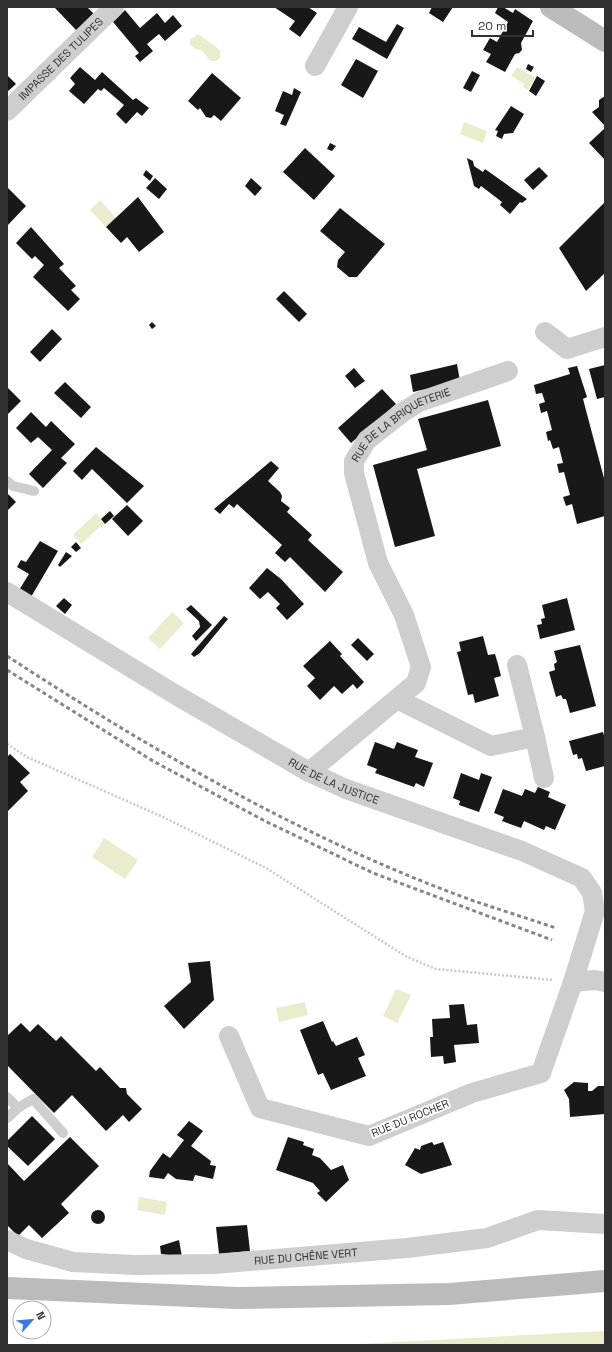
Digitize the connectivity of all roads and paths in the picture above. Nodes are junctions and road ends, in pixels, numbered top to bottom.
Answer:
1 (114, 7) edge
2 (348, 7) edge
3 (551, 7) edge
4 (605, 42) edge
5 (315, 66) dead end
6 (7, 111) edge
7 (545, 332) dead end
8 (605, 338) edge
9 (508, 371) dead end
10 (7, 481) edge
11 (34, 490) dead end
12 (7, 592) edge
13 (517, 665) dead end
14 (397, 699) junction
15 (535, 737) junction
16 (7, 744) edge
17 (309, 772) junction
18 (544, 778) dead end
19 (574, 982) junction
20 (605, 982) edge
21 (229, 1036) dead end
22 (7, 1097) edge
23 (18, 1108) junction
24 (7, 1118) edge
25 (63, 1133) dead end
26 (605, 1224) edge
27 (7, 1240) edge
28 (605, 1281) edge
29 (7, 1288) edge

1 - 6 street, IMPASSE DES TULIPES
2 - 5 street
3 - 4 main road
7 - 8 street
9 - 14 street, RUE DE LA BRIQUETERIE
10 - 11 lane
12 - 17 street, RUE DE LA JUSTICE
13 - 15 street
14 - 15 street
14 - 17 street, RUE DE LA BRIQUETERIE
15 - 18 street
16 - 19 path
17 - 19 street, RUE DE LA JUSTICE
19 - 20 street
19 - 21 street, RUE DU ROCHER
22 - 23 lane
23 - 24 lane
23 - 25 lane
26 - 27 street, RUE DU CHÊNE VERT
28 - 29 main road

